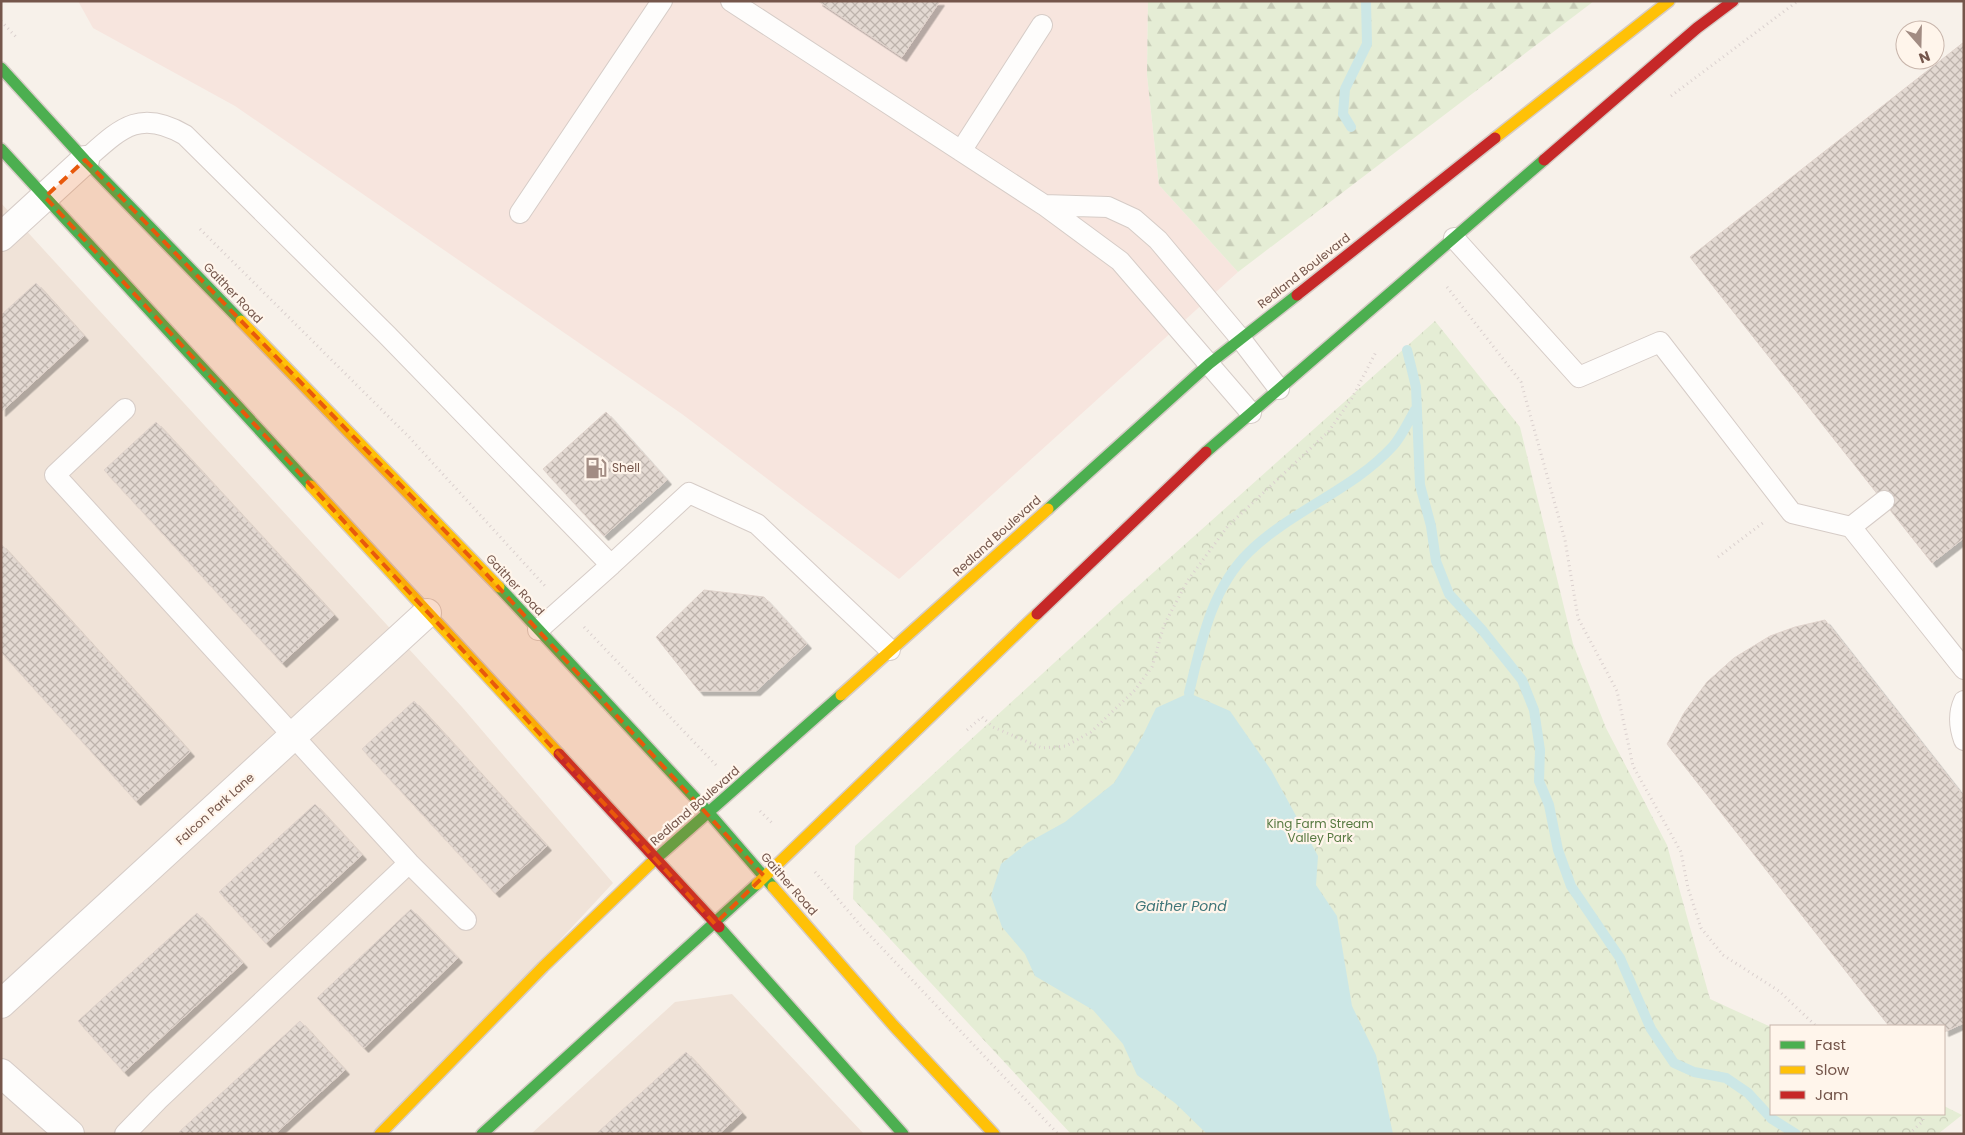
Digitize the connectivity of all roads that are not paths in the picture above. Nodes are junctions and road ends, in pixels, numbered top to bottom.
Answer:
1 (662, 1) edge
2 (731, 1) edge
3 (1669, 1) edge
4 (1734, 1) edge
5 (1042, 25) dead end
6 (1, 68) edge
7 (1, 149) edge
8 (961, 151) junction
9 (85, 160) junction
10 (45, 197) junction
11 (1044, 205) junction
12 (520, 213) dead end
13 (1, 238) edge
14 (1454, 238) junction
15 (1240, 338) junction
16 (1209, 364) junction
17 (1279, 389) junction
18 (125, 410) dead end
19 (1251, 413) junction
20 (1884, 501) dead end
21 (1851, 527) junction
22 (611, 565) junction
23 (427, 613) junction
24 (538, 630) junction
25 (890, 650) junction
26 (1964, 669) edge
27 (1964, 701) edge
28 (294, 736) junction
29 (1964, 740) edge
30 (709, 813) junction
31 (657, 857) junction
32 (409, 863) junction
33 (764, 876) junction
34 (466, 920) dead end
35 (714, 924) junction
36 (1, 1004) edge
37 (1, 1073) edge
38 (70, 1134) edge
39 (126, 1134) edge
40 (380, 1134) edge
41 (482, 1134) edge
42 (903, 1134) edge
43 (994, 1134) edge

1 - 12 lane
2 - 8 lane
3 - 15 main road, Redland Boulevard
4 - 14 main road
5 - 8 lane
6 - 9 main road, Gaither Road
7 - 10 main road
8 - 11 lane
9 - 10 street
9 - 22 lane
9 - 24 main road, Gaither Road
10 - 13 street
10 - 23 main road
11 - 15 lane
11 - 16 lane
14 - 17 main road
14 - 21 lane
15 - 16 main road, Redland Boulevard
15 - 17 lane
16 - 19 lane
16 - 25 main road, Redland Boulevard
17 - 19 main road
18 - 28 lane
19 - 33 main road
20 - 21 lane
21 - 26 lane
22 - 24 lane
22 - 25 lane
23 - 28 street, Falcon Park Lane
23 - 31 main road
24 - 30 main road, Gaither Road
25 - 30 main road, Redland Boulevard
27 - 29 lane
28 - 32 lane
28 - 36 street, Falcon Park Lane
30 - 31 main road, Redland Boulevard
30 - 33 main road, Gaither Road
31 - 35 main road
31 - 40 main road, Redland Boulevard
32 - 34 lane
32 - 39 lane
33 - 35 main road
33 - 43 main road, Gaither Road
35 - 41 main road
35 - 42 main road
37 - 38 street

